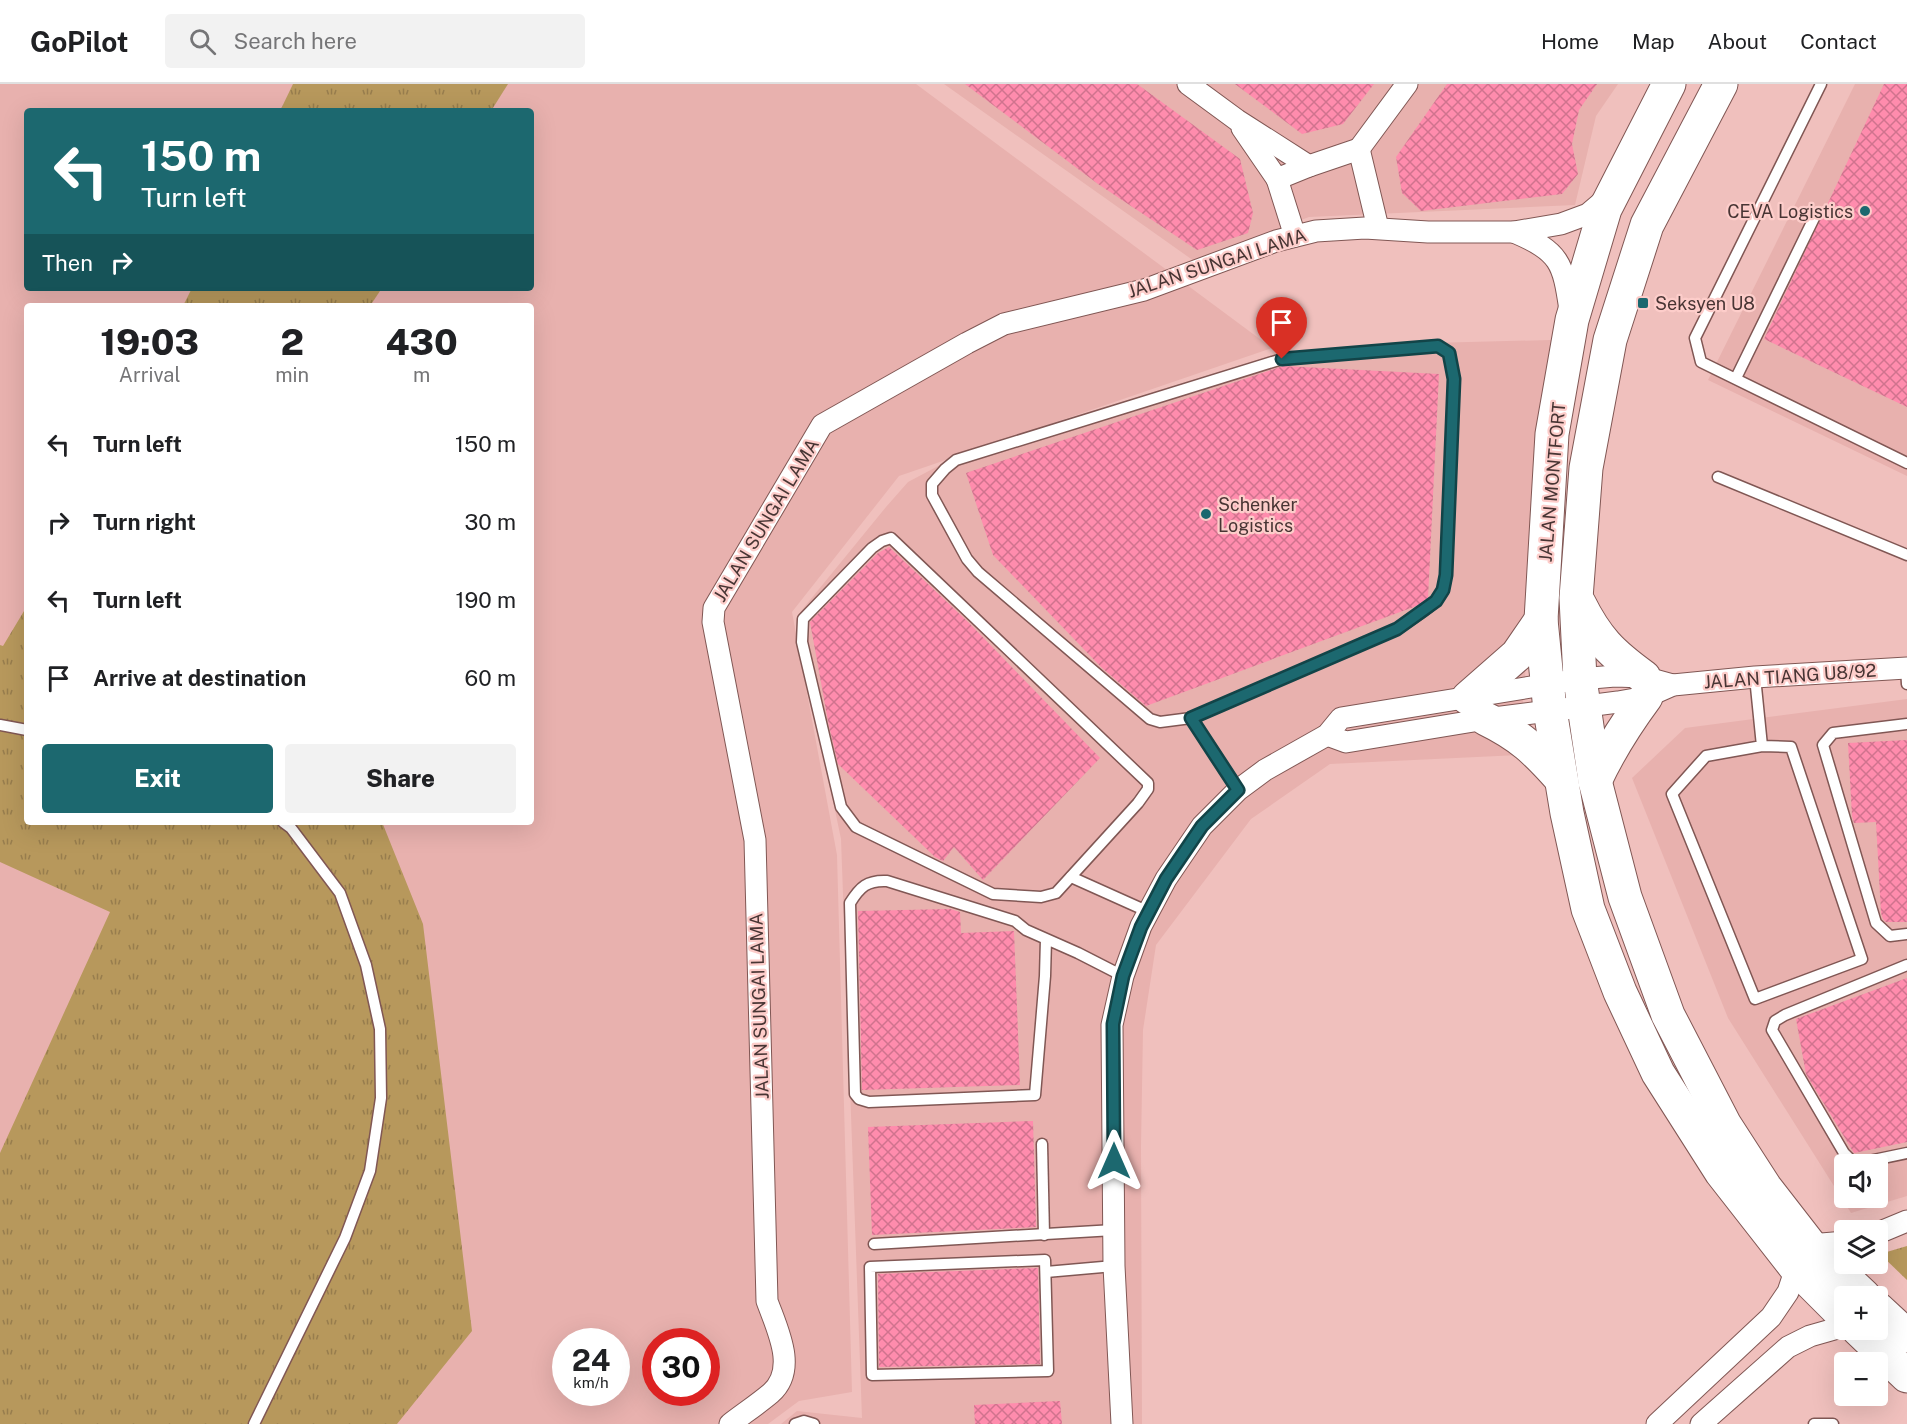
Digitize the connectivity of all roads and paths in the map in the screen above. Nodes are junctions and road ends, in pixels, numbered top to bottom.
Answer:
1 (1188, 84) edge
2 (1407, 84) edge
3 (1669, 84) edge
4 (1721, 84) edge
5 (1821, 84) edge
6 (1237, 120) junction
7 (1359, 149) junction
8 (1309, 166) junction
9 (1277, 179) junction
10 (1615, 190) junction
11 (1816, 214) dead end
12 (1378, 228) junction
13 (1514, 232) junction
14 (1295, 236) junction
15 (1572, 320) junction
16 (1736, 378) junction
17 (1907, 463) edge
18 (1718, 477) dead end
19 (1907, 555) edge
20 (1576, 598) junction
21 (1541, 620) junction
22 (1907, 673) edge
23 (1755, 677) junction
24 (1654, 686) junction
25 (1582, 692) junction
26 (1548, 698) junction
27 (1477, 708) junction
28 (1191, 718) junction
29 (1907, 724) edge
30 (0, 725) edge
31 (24, 729) edge
32 (1327, 735) junction
33 (1762, 746) junction
34 (1561, 779) junction
35 (1595, 781) junction
36 (1238, 790) junction
37 (287, 825) edge
38 (1071, 878) junction
39 (1149, 912) junction
40 (1907, 934) edge
41 (1046, 939) junction
42 (1907, 965) edge
43 (1123, 976) junction
44 (1042, 1144) dead end
45 (1907, 1153) edge
46 (1907, 1221) edge
47 (1888, 1229) edge
48 (1114, 1230) junction
49 (1044, 1235) junction
50 (874, 1244) dead end
51 (1834, 1246) edge
52 (1803, 1257) junction
53 (1114, 1266) junction
54 (1046, 1272) junction
55 (1848, 1286) edge
56 (1834, 1301) edge
57 (1888, 1318) edge
58 (1834, 1329) edge
59 (1907, 1336) edge
60 (1869, 1340) edge
61 (1907, 1376) edge
62 (254, 1424) edge
63 (730, 1424) edge
64 (795, 1424) edge
65 (814, 1424) edge
66 (1122, 1424) edge
67 (1657, 1424) edge
68 (1701, 1424) edge
69 (1814, 1424) edge
70 (1833, 1424) edge

1 - 6 street
2 - 7 street
3 - 10 main road, JALAN MONTFORT
4 - 20 main road, JALAN MONTFORT
5 - 16 lane
6 - 8 street
6 - 9 street
7 - 8 street
7 - 12 street
8 - 9 street
9 - 14 street
10 - 13 street, JALAN SUNGAI LAMA
10 - 15 main road, JALAN MONTFORT
11 - 16 lane
12 - 13 street, JALAN SUNGAI LAMA
12 - 14 street, JALAN SUNGAI LAMA
13 - 15 street
14 - 63 street, JALAN SUNGAI LAMA
15 - 21 main road, JALAN MONTFORT
16 - 17 lane
18 - 19 lane
20 - 24 main road
20 - 25 main road, JALAN MONTFORT
21 - 26 main road, JALAN MONTFORT
21 - 27 main road
22 - 23 street, JALAN TIANG U8/92
23 - 24 street, JALAN TIANG U8/92
23 - 33 lane
24 - 25 street, JALAN TIANG U8/92
24 - 35 main road
25 - 26 street, JALAN TIANG U8/92
25 - 35 main road, JALAN MONTFORT
26 - 27 street
26 - 27 street
26 - 34 main road, JALAN MONTFORT
27 - 32 street
27 - 32 street
27 - 34 main road
28 - 28 lane
28 - 36 lane
29 - 40 lane
30 - 31 lane
32 - 36 street
33 - 33 lane
34 - 52 main road, JALAN MONTFORT
35 - 52 main road, JALAN MONTFORT
36 - 39 street
37 - 62 lane
38 - 38 lane
38 - 39 lane
39 - 43 street
41 - 41 lane
41 - 43 lane
42 - 45 lane
43 - 48 street
44 - 49 lane
46 - 47 street
48 - 49 lane
48 - 53 street
49 - 50 lane
51 - 52 street
52 - 55 main road
52 - 56 main road
52 - 67 street
53 - 54 lane
53 - 66 street
54 - 54 lane
57 - 59 main road
58 - 68 street
60 - 61 main road
64 - 65 lane
69 - 70 lane

